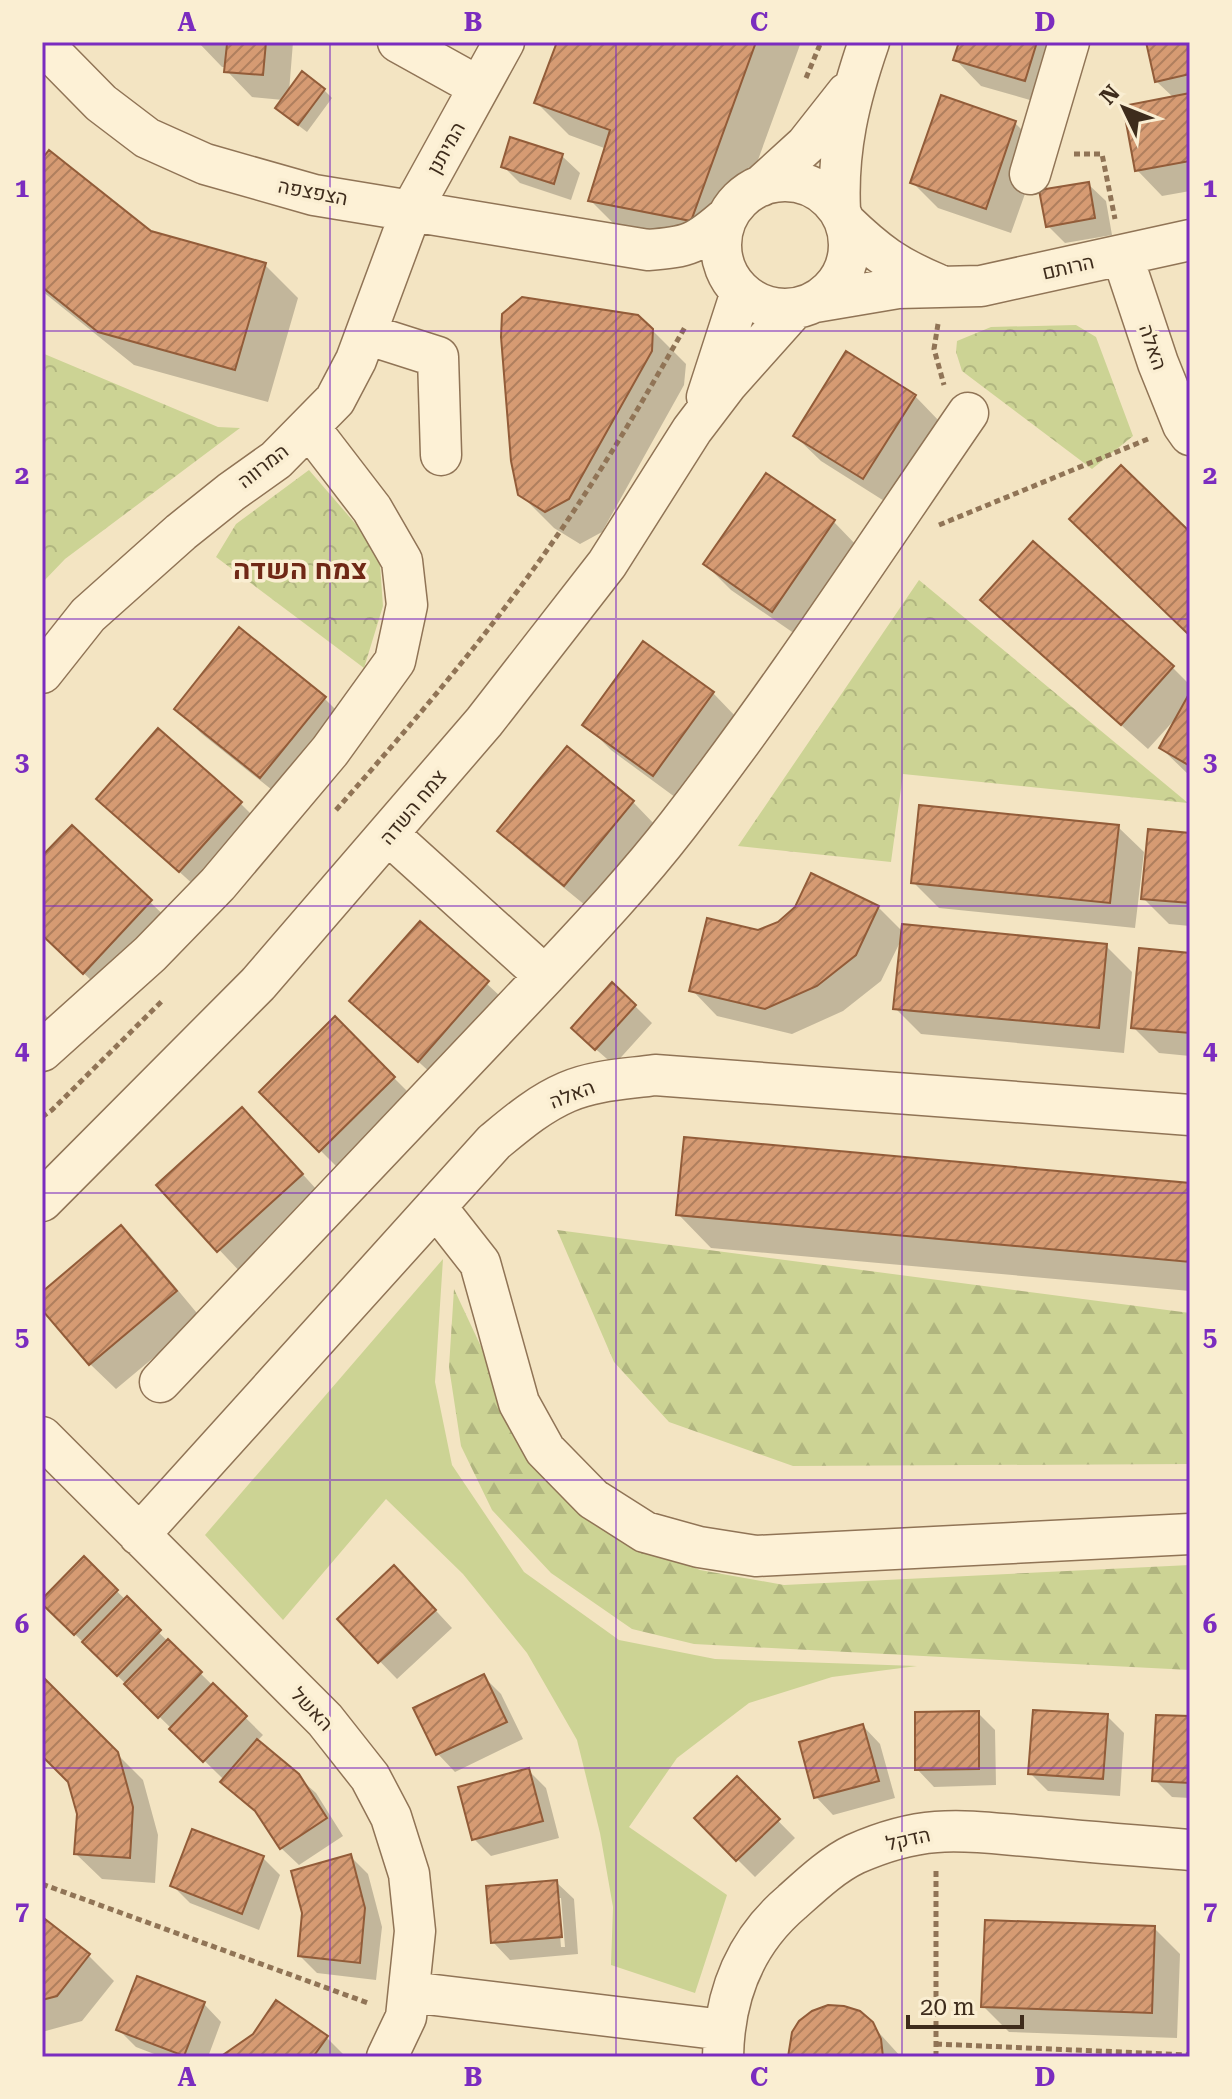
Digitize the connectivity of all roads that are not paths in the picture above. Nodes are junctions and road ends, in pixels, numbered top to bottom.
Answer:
1 (398, 42) edge
2 (504, 42) edge
3 (1069, 42) edge
4 (42, 43) edge
5 (867, 50) edge
6 (479, 87) junction
7 (1033, 163) road end
8 (761, 186) junction
9 (412, 209) junction
10 (728, 216) junction
11 (842, 216) junction
12 (1190, 240) edge
13 (626, 247) junction
14 (1122, 255) junction
15 (737, 287) junction
16 (944, 287) junction
17 (804, 305) junction
18 (366, 334) junction
19 (968, 413) road end
20 (309, 427) junction
21 (692, 430) junction
22 (1186, 430) edge
23 (441, 455) dead end
24 (42, 673) edge
25 (389, 835) junction
26 (545, 976) junction
27 (42, 1051) edge
28 (1190, 1115) edge
29 (92, 1150) junction
30 (42, 1182) edge
31 (42, 1201) edge
32 (436, 1207) junction
33 (160, 1382) dead end
34 (42, 1437) edge
35 (1190, 1534) edge
36 (139, 1535) junction
37 (1190, 1850) edge
38 (408, 2004) junction
39 (723, 2044) edge
40 (387, 2057) edge

1 - 6 street
2 - 6 street, המיתנן
3 - 7 street
4 - 9 street, הצפצפה
5 - 8 street
5 - 11 street
6 - 9 street, המיתנן
8 - 10 street
8 - 11 street
9 - 13 street, הצפצפה
9 - 18 street, המרווה
10 - 13 street, הצפצפה
10 - 15 street
11 - 16 street, הרותם
11 - 17 street
12 - 14 street, הרותם
13 - 15 street, הצפצפה
14 - 16 street, הרותם
14 - 22 street, האלה
15 - 17 street
15 - 21 street, צמח השדה
16 - 17 street, הרותם
17 - 21 street, צמח השדה
18 - 20 street, המרווה
18 - 23 street
19 - 26 street
20 - 24 street, המרווה
20 - 27 street
21 - 25 street, צמח השדה
25 - 26 street
25 - 29 street, צמח השדה
26 - 33 street
28 - 32 street, האלה
29 - 30 street, צמח השדה
29 - 31 street, צמח השדה
32 - 35 street
32 - 36 street, האלה
34 - 36 street, האשל
36 - 38 street, האשל
37 - 39 street, הדקל
38 - 39 street, הדקל
38 - 40 street, האשל

